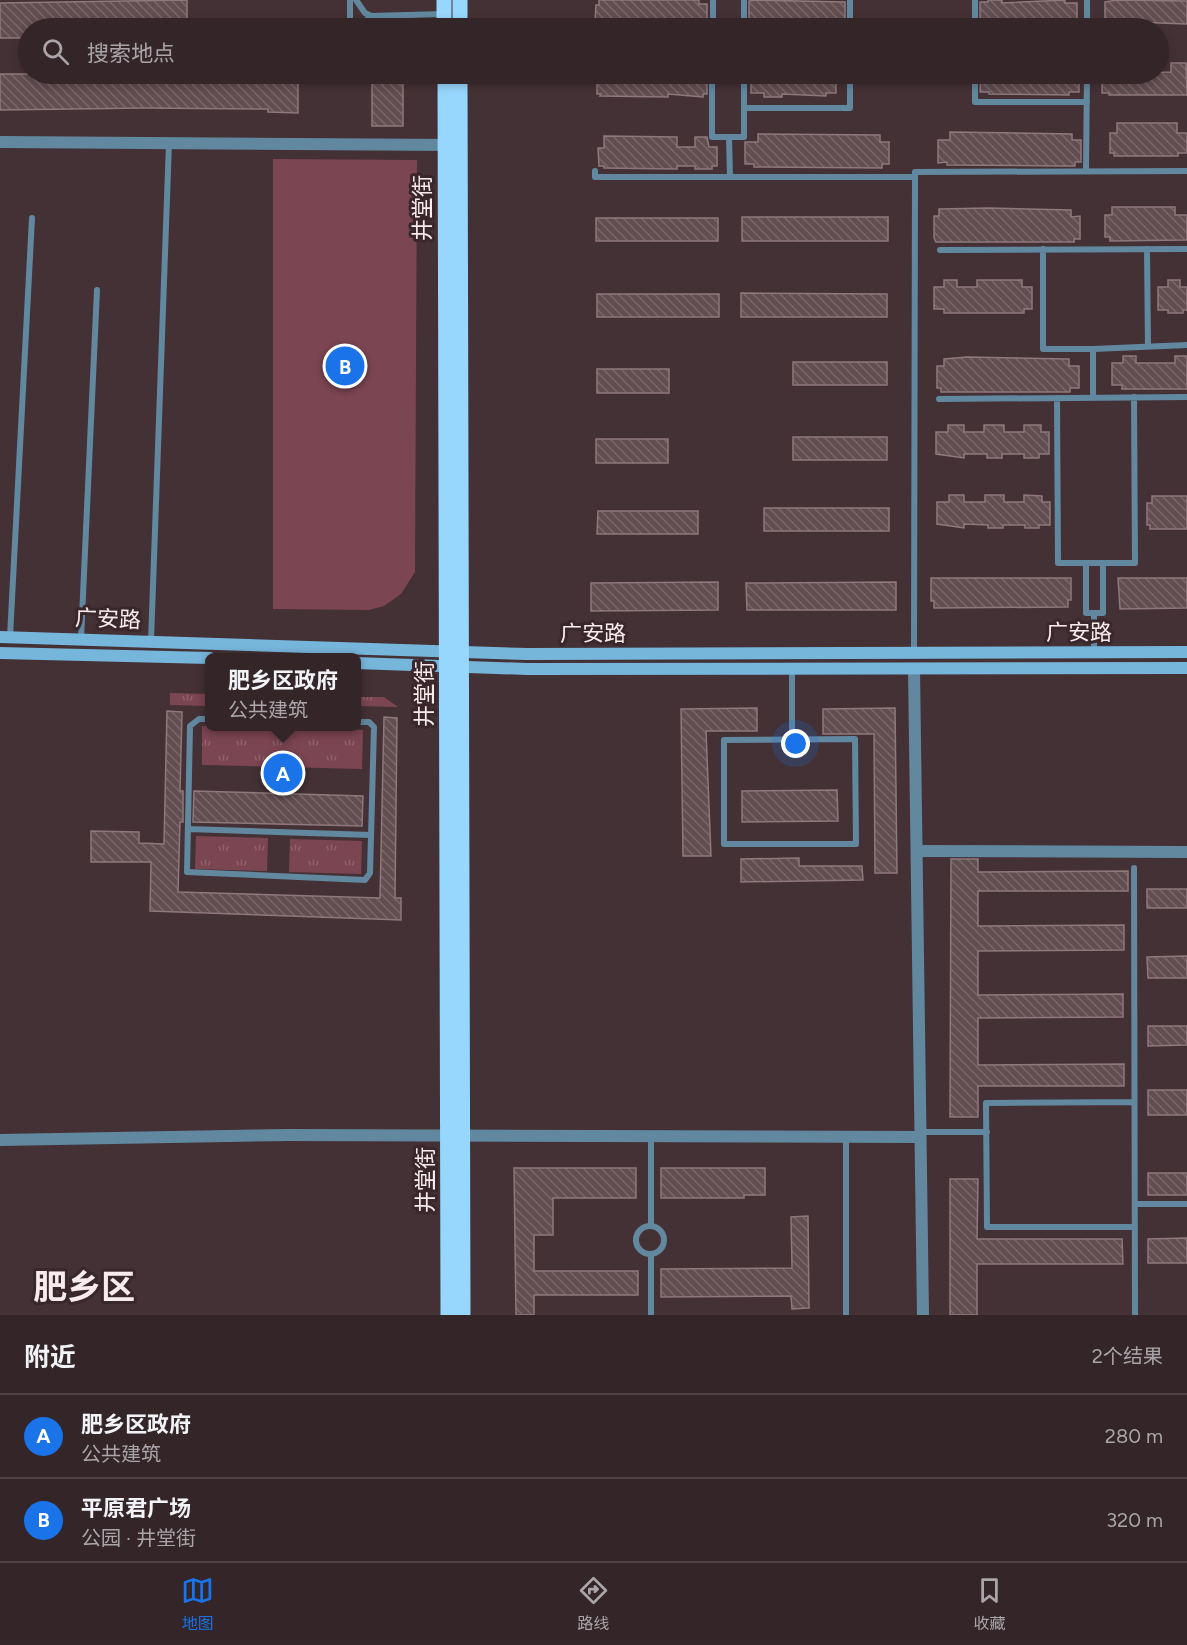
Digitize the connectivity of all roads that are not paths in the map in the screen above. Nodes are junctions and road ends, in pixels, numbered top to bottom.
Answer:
1 (350, 0) edge
2 (356, 0) edge
3 (460, 0) edge
4 (713, 0) edge
5 (744, 0) edge
6 (850, 0) edge
7 (975, 0) edge
8 (1087, 0) edge
9 (444, 14) edge
10 (371, 16) joint
11 (350, 18) edge
12 (460, 18) edge
13 (712, 18) edge
14 (744, 18) edge
15 (850, 18) edge
16 (975, 18) edge
17 (1087, 18) edge
18 (445, 84) edge
19 (459, 84) edge
20 (712, 84) edge
21 (744, 84) edge
22 (850, 84) edge
23 (975, 84) edge
24 (1087, 84) edge
25 (1086, 102) junction
26 (744, 108) junction
27 (729, 137) junction
28 (0, 142) edge
29 (169, 143) junction
30 (452, 145) junction
31 (595, 171) dead end
32 (1086, 171) junction
33 (1187, 171) edge
34 (729, 177) junction
35 (915, 177) junction
36 (32, 218) dead end
37 (1043, 249) junction
38 (1147, 249) junction
39 (1187, 249) edge
40 (940, 250) dead end
41 (98, 290) dead end
42 (1187, 345) edge
43 (1148, 346) junction
44 (1093, 349) junction
45 (1187, 397) edge
46 (1057, 398) junction
47 (1093, 398) junction
48 (1134, 398) junction
49 (939, 399) dead end
50 (1086, 563) junction
51 (1103, 563) junction
52 (1094, 613) junction
53 (5, 637) edge
54 (81, 639) junction
55 (151, 641) junction
56 (1094, 652) junction
57 (1187, 652) edge
58 (0, 653) edge
59 (353, 653) edge
60 (361, 653) edge
61 (914, 653) junction
62 (205, 658) edge
63 (454, 659) junction
64 (361, 663) edge
65 (1187, 668) edge
66 (792, 669) junction
67 (914, 669) junction
68 (205, 719) edge
69 (361, 722) edge
70 (792, 740) junction
71 (188, 829) junction
72 (371, 835) junction
73 (916, 850) junction
74 (1187, 852) edge
75 (1134, 868) dead end
76 (1134, 1102) junction
77 (987, 1132) junction
78 (920, 1135) junction
79 (455, 1136) junction
80 (651, 1136) junction
81 (846, 1137) junction
82 (0, 1140) edge
83 (1135, 1204) junction
84 (1187, 1204) edge
85 (651, 1226) junction
86 (1135, 1227) junction
87 (651, 1254) junction
88 (448, 1315) edge
89 (464, 1315) edge
90 (651, 1315) edge
91 (846, 1315) edge
92 (923, 1315) edge
93 (1135, 1315) edge

1 - 11 lane
2 - 10 lane
3 - 12 main road
4 - 13 lane
5 - 14 lane
6 - 15 lane
7 - 16 lane
8 - 17 lane
9 - 10 lane
18 - 30 main road, 井堂街
19 - 30 main road, 井堂街
20 - 27 lane
21 - 26 lane
22 - 26 lane
23 - 25 lane
24 - 25 lane
25 - 32 lane
26 - 27 lane
27 - 34 lane
28 - 29 street
29 - 30 street
29 - 55 lane
30 - 63 main road, 井堂街
31 - 34 lane
32 - 33 lane
32 - 35 lane
34 - 35 lane
35 - 61 lane
36 - 53 lane
37 - 38 lane
37 - 40 lane
37 - 44 lane
38 - 39 lane
38 - 43 lane
41 - 54 lane
42 - 43 lane
43 - 44 lane
44 - 47 lane
45 - 48 lane
46 - 47 lane
46 - 49 lane
46 - 50 lane
47 - 48 lane
48 - 51 lane
50 - 51 lane
50 - 52 lane
51 - 52 lane
52 - 56 lane
53 - 54 main road, 广安路
54 - 55 main road, 广安路
55 - 59 main road, 广安路
56 - 57 main road, 广安路
56 - 61 main road, 广安路
58 - 62 main road, 广安路
60 - 63 main road, 广安路
61 - 63 main road, 广安路
63 - 64 main road, 广安路
63 - 66 main road, 广安路
63 - 79 main road, 井堂街
65 - 67 main road, 广安路
66 - 67 main road, 广安路
66 - 70 lane
67 - 73 street
68 - 71 lane
69 - 72 lane
70 - 70 lane
71 - 72 lane
71 - 72 lane
73 - 74 street
73 - 78 street
75 - 76 lane
76 - 77 lane
76 - 83 lane
77 - 78 lane
77 - 86 lane
78 - 81 street
78 - 92 street
79 - 80 street
79 - 82 street
79 - 88 main road, 井堂街
79 - 89 main road, 井堂街
80 - 81 street
80 - 85 lane
81 - 91 lane
83 - 84 lane
83 - 86 lane
85 - 87 lane
85 - 87 lane
86 - 93 lane
87 - 90 lane

